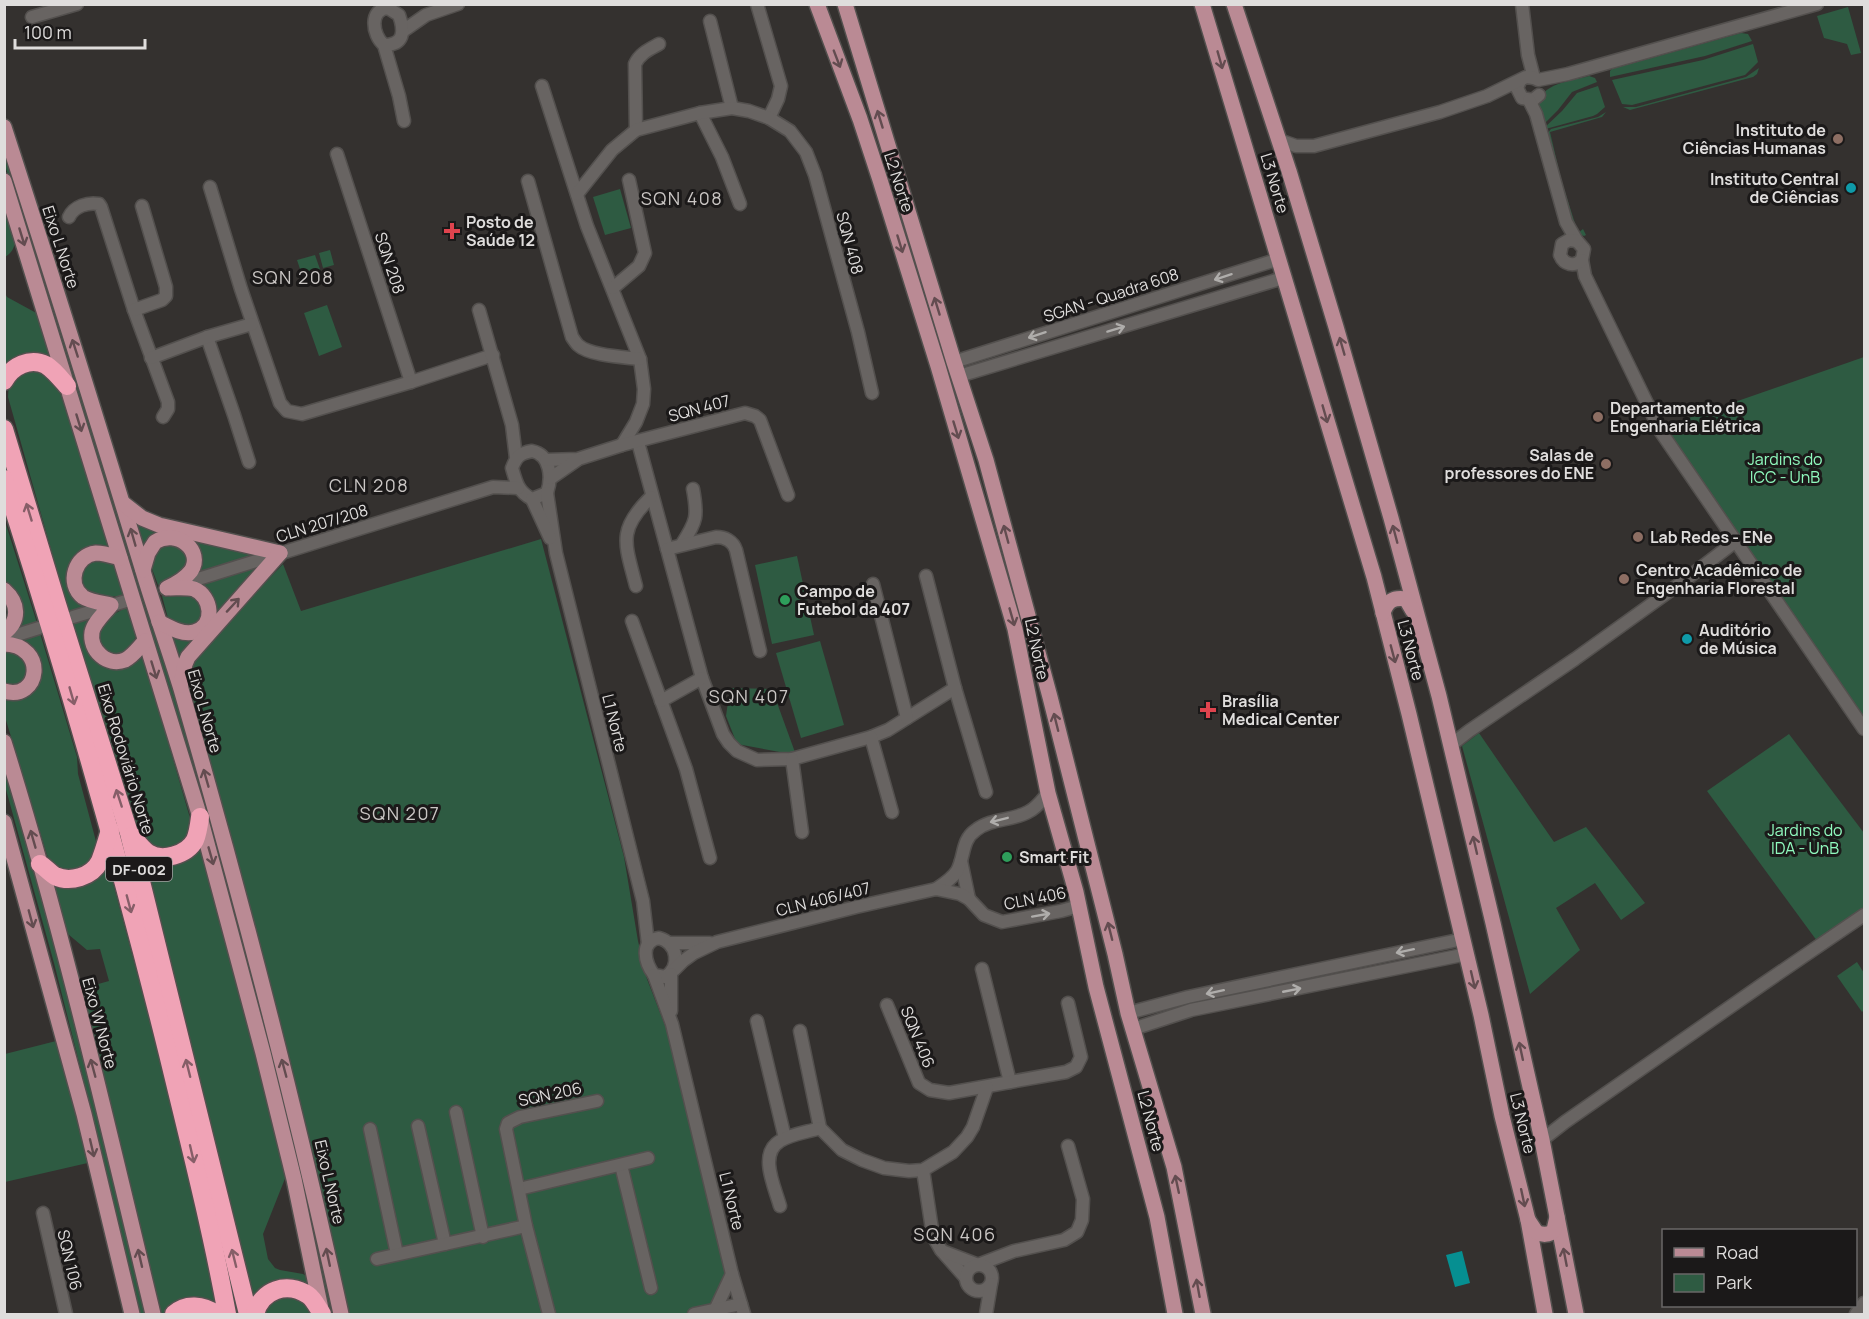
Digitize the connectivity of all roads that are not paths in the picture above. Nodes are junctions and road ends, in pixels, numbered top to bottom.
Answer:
1 (77, 4) edge
2 (458, 4) edge
3 (757, 4) edge
4 (1202, 4) edge
5 (1234, 4) edge
6 (1522, 4) edge
7 (1817, 4) edge
8 (845, 5) edge
9 (380, 8) edge
10 (818, 9) edge
11 (399, 15) junction
12 (426, 15) junction
13 (32, 17) dead end
14 (710, 21) dead end
15 (403, 31) junction
16 (396, 43) junction
17 (660, 44) dead end
18 (384, 45) junction
19 (396, 86) junction
20 (542, 86) dead end
21 (1530, 86) junction
22 (732, 108) junction
23 (700, 112) junction
24 (769, 118) junction
25 (404, 120) dead end
26 (4, 127) edge
27 (636, 130) junction
28 (1279, 140) junction
29 (1308, 147) junction
30 (337, 154) dead end
31 (1289, 171) junction
32 (629, 180) dead end
33 (4, 181) edge
34 (528, 181) dead end
35 (210, 187) dead end
36 (577, 194) junction
37 (740, 204) dead end
38 (142, 206) dead end
39 (69, 217) dead end
40 (1571, 241) junction
41 (1279, 259) junction
42 (1576, 262) junction
43 (1283, 278) junction
44 (613, 288) junction
45 (134, 310) junction
46 (479, 310) dead end
47 (252, 324) junction
48 (207, 337) junction
49 (493, 355) junction
50 (151, 358) junction
51 (640, 359) junction
52 (957, 369) junction
53 (4, 381) edge
54 (411, 382) junction
55 (67, 386) junction
56 (872, 393) dead end
57 (163, 417) dead end
58 (512, 425) junction
59 (4, 429) edge
60 (638, 442) junction
61 (622, 445) junction
62 (531, 451) junction
63 (578, 459) junction
64 (546, 460) junction
65 (249, 462) dead end
66 (514, 463) junction
67 (551, 478) junction
68 (4, 479) edge
69 (493, 487) junction
70 (518, 488) junction
71 (693, 489) dead end
72 (547, 493) junction
73 (788, 495) dead end
74 (651, 496) junction
75 (531, 499) junction
76 (124, 504) junction
77 (1736, 541) junction
78 (682, 544) junction
79 (667, 549) junction
80 (280, 553) junction
81 (556, 553) junction
82 (120, 558) junction
83 (143, 570) junction
84 (1405, 570) junction
85 (926, 576) dead end
86 (1374, 577) junction
87 (873, 584) dead end
88 (636, 586) dead end
89 (164, 589) junction
90 (4, 590) edge
91 (118, 603) junction
92 (1383, 613) junction
93 (73, 618) dead end
94 (632, 621) dead end
95 (159, 622) junction
96 (1419, 625) junction
97 (39, 628) dead end
98 (4, 633) edge
99 (4, 639) edge
100 (145, 640) junction
101 (4, 644) edge
102 (760, 651) dead end
103 (702, 678) junction
104 (180, 688) junction
105 (955, 688) junction
106 (4, 691) edge
107 (661, 701) junction
108 (907, 718) junction
109 (1864, 729) edge
110 (871, 737) junction
111 (4, 742) edge
112 (1451, 745) junction
113 (1063, 751) junction
114 (1040, 758) junction
115 (792, 759) junction
116 (986, 792) dead end
117 (1048, 793) junction
118 (892, 812) dead end
119 (200, 818) junction
120 (4, 822) edge
121 (110, 830) junction
122 (802, 832) dead end
123 (129, 833) junction
124 (710, 858) dead end
125 (961, 861) junction
126 (40, 864) junction
127 (936, 890) junction
128 (969, 899) junction
129 (643, 901) junction
130 (1079, 906) junction
131 (1864, 915) edge
132 (1462, 939) junction
133 (665, 940) junction
134 (717, 942) junction
135 (648, 944) junction
136 (1115, 954) junction
137 (1467, 954) junction
138 (1090, 962) junction
139 (982, 969) dead end
140 (673, 972) junction
141 (654, 975) junction
142 (1068, 1003) dead end
143 (887, 1005) dead end
144 (1128, 1013) junction
145 (757, 1021) dead end
146 (672, 1024) junction
147 (1133, 1029) junction
148 (800, 1031) dead end
149 (1010, 1082) junction
150 (987, 1087) junction
151 (597, 1101) dead end
152 (456, 1112) dead end
153 (418, 1126) dead end
154 (820, 1128) junction
155 (370, 1129) dead end
156 (785, 1138) junction
157 (1542, 1140) junction
158 (1068, 1146) dead end
159 (648, 1158) dead end
160 (621, 1165) junction
161 (923, 1170) junction
162 (519, 1189) junction
163 (780, 1206) dead end
164 (1182, 1211) junction
165 (43, 1213) dead end
166 (1158, 1217) junction
167 (1557, 1217) junction
168 (1528, 1220) junction
169 (526, 1226) junction
170 (483, 1237) junction
171 (1189, 1241) junction
172 (445, 1244) junction
173 (1163, 1247) junction
174 (941, 1250) junction
175 (1014, 1251) junction
176 (397, 1254) junction
177 (377, 1259) dead end
178 (978, 1264) junction
179 (732, 1274) junction
180 (965, 1277) junction
181 (992, 1279) junction
182 (651, 1288) dead end
183 (975, 1291) junction
184 (1864, 1303) edge
185 (743, 1309) edge
186 (721, 1310) edge
187 (66, 1314) edge
188 (132, 1314) edge
189 (153, 1314) edge
190 (174, 1314) edge
191 (216, 1314) edge
192 (227, 1314) edge
193 (248, 1314) edge
194 (255, 1314) edge
195 (322, 1314) edge
196 (341, 1314) edge
197 (549, 1314) edge
198 (694, 1314) edge
199 (985, 1314) edge
200 (1175, 1314) edge
201 (1203, 1314) edge
202 (1545, 1314) edge
203 (1576, 1314) edge
204 (1856, 1314) edge

1 - 13 street
2 - 12 street
3 - 24 street
4 -> 41 main road, L3 Norte
5 - 28 main road, L3 Norte
6 - 21 street
7 - 21 street
8 - 10 main road
52 -> 8 main road, L2 Norte
9 - 11 street
9 - 18 street
10 -> 114 main road, L2 Norte
11 - 12 street
11 - 15 street
12 - 15 street
14 - 22 street
15 - 16 street
16 - 18 street
16 - 19 street
17 - 27 street
18 - 19 street
19 - 25 street
20 - 36 street
21 - 29 street
21 - 40 street
22 - 23 street, SQN 408
22 - 24 street, SQN 408
23 - 27 street, SQN 408
23 - 37 street
24 - 56 street, SQN 408
76 -> 26 main road, Eixo L Norte
27 - 36 street, SQN 408
28 - 29 street
28 - 31 main road, L3 Norte
29 - 31 street
30 - 54 street, SQN 208
84 -> 31 main road, L3 Norte
32 - 44 street
33 -> 55 main road, Eixo L Norte
34 - 51 street
35 - 47 street
36 - 44 street
38 - 45 street
39 - 45 street
40 - 42 street
40 - 42 street
41 - 43 main road, L3 Norte
41 -> 52 street, SGAN - Quadra 608
42 - 77 street
52 -> 43 street
43 -> 86 main road, L3 Norte
44 - 51 street
45 - 50 street
46 - 49 street
47 - 48 street
47 - 54 street
48 - 50 street
48 - 65 street
49 - 54 street
49 - 58 street
50 - 57 street
51 - 61 street
113 -> 52 main road, L2 Norte
53 - 55 highway
55 -> 82 main road, Eixo L Norte
58 - 62 street
58 - 66 street
123 -> 59 highway, Eixo Rodoviário Norte / DF-002
60 - 61 street, SQN 407
60 - 73 street, SQN 407
60 - 74 street
61 - 63 street, SQN 407
62 - 64 street
62 - 66 street
63 - 64 street
63 - 67 street
64 - 67 street
66 - 69 street, CLN 207/208
66 - 70 street
67 - 72 street
68 -> 121 highway, Eixo Rodoviário Norte / DF-002
69 - 70 street, CLN 207/208
69 - 80 street, CLN 207/208
70 - 75 street
71 - 78 street
72 - 75 street
72 - 81 street, L1 Norte
74 - 79 street
74 - 88 street
75 - 81 street, L1 Norte
76 - 80 main road
83 -> 76 main road, Eixo L Norte
77 - 109 street
77 - 112 street
78 - 79 street
78 - 102 street
79 - 103 street
80 - 89 street, CLN 207/208
104 -> 80 main road
81 - 129 street, L1 Norte
82 - 91 main road
82 - 100 main road, Eixo L Norte
83 - 89 main road
83 - 95 main road, Eixo L Norte
84 - 86 main road
84 - 96 main road, L3 Norte
85 - 105 street
86 - 92 main road, L3 Norte
87 - 108 street
89 - 95 main road
90 - 98 main road
91 - 93 street
91 - 100 main road
92 - 96 main road
92 -> 132 main road, L3 Norte
94 - 107 street
95 - 104 main road, Eixo L Norte
96 - 112 main road, L3 Norte
97 - 99 street
100 -> 119 main road, Eixo L Norte
101 - 106 main road
103 - 107 street
103 - 115 street
196 -> 104 main road, Eixo L Norte
105 - 108 street
105 - 116 street
107 - 124 street
108 - 110 street
110 - 115 street
110 - 118 street
126 -> 111 main road, Eixo W Norte
157 -> 112 main road, L3 Norte
113 - 114 main road
136 -> 113 main road, L2 Norte
114 - 117 main road, L2 Norte
115 - 122 street
117 -> 125 street
117 - 130 main road, L2 Norte
119 - 123 highway
119 -> 195 main road, Eixo L Norte
120 -> 188 main road
121 - 126 highway
121 -> 192 highway, Eixo Rodoviário Norte / DF-002
193 -> 123 highway, Eixo Rodoviário Norte / DF-002
125 - 127 street
125 - 128 street
189 -> 126 main road, Eixo W Norte
127 - 128 street, CLN 406
127 - 134 street, CLN 406/407
128 -> 130 street, CLN 406
129 - 133 street, L1 Norte
129 - 135 street, L1 Norte
130 - 138 main road, L2 Norte
131 - 157 street
132 - 137 main road, L3 Norte
132 -> 144 street
133 - 134 street, CLN 406/407
133 - 135 street
133 - 140 street
134 - 140 street, CLN 406/407
135 - 141 street
136 - 138 main road
136 - 144 main road, L2 Norte
147 -> 137 street
137 -> 168 main road, L3 Norte
138 - 166 main road, L2 Norte
139 - 149 street
140 - 141 street
140 - 146 street, L1 Norte
141 - 146 street, L1 Norte
142 - 149 street, SQN 406
143 - 150 street, SQN 406
144 - 147 main road, L2 Norte
145 - 156 street
146 - 179 street, L1 Norte
164 -> 147 main road, L2 Norte
148 - 154 street
149 - 150 street, SQN 406
150 - 161 street
151 - 162 street, SQN 206
152 - 170 street
153 - 172 street
154 - 156 street
154 - 161 street
155 - 176 street
156 - 163 street
157 - 167 main road, L3 Norte
158 - 175 street
159 - 160 street
160 - 162 street
160 - 182 street
161 - 174 street
162 - 169 street, SQN 206
164 - 166 main road
164 - 171 main road, L2 Norte
165 - 187 street, SQN 106
166 - 173 main road, L2 Norte
167 - 168 main road
203 -> 167 main road, L3 Norte
168 - 202 main road, L3 Norte
169 - 170 street
169 - 197 street, SQN 206
170 - 172 street
171 - 173 main road
201 -> 171 main road, L2 Norte
172 - 176 street
173 - 200 main road, L2 Norte
174 - 178 street
174 - 180 street
175 - 178 street
175 - 181 street
176 - 177 street
178 - 180 street
178 - 181 street
179 - 185 street, L1 Norte
179 - 186 street
180 - 183 street
181 - 183 street
181 - 199 street
183 - 199 street
184 - 204 street
185 - 186 street
186 - 198 street
190 - 191 highway
194 - 195 highway

